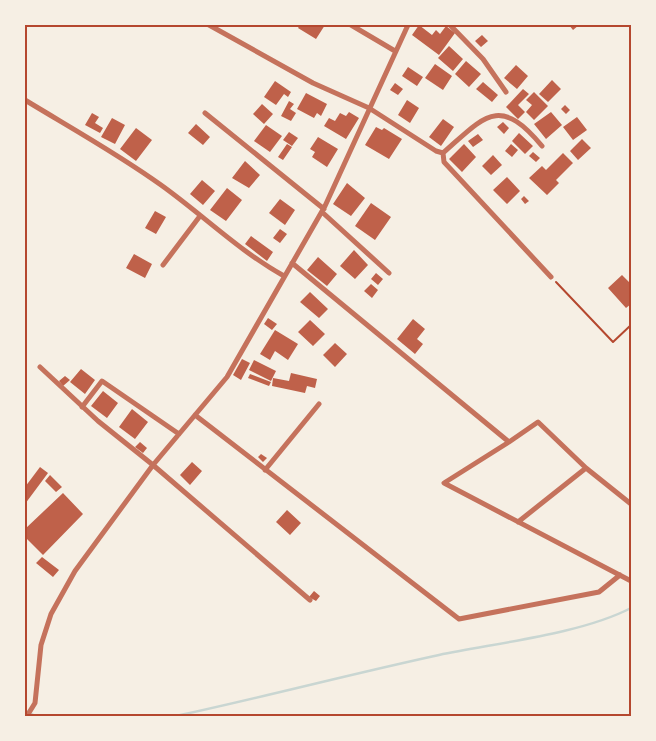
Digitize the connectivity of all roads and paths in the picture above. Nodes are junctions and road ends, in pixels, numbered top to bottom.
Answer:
1 (209, 25) edge
2 (351, 25) edge
3 (408, 25) edge
4 (450, 25) edge
5 (395, 51) junction
6 (506, 92) dead end
7 (25, 100) edge
8 (370, 108) junction
9 (205, 113) dead end
10 (542, 146) dead end
11 (443, 153) junction
12 (323, 210) junction
13 (200, 216) junction
14 (292, 263) junction
15 (163, 265) dead end
16 (389, 273) dead end
17 (284, 276) junction
18 (551, 276) joint
19 (631, 325) edge
20 (40, 367) dead end
21 (319, 404) dead end
22 (82, 407) junction
23 (195, 415) junction
24 (179, 434) junction
25 (508, 442) junction
26 (152, 464) junction
27 (586, 468) junction
28 (266, 470) junction
29 (631, 504) edge
30 (518, 522) junction
31 (620, 575) junction
32 (631, 581) edge
33 (310, 600) dead end
34 (27, 716) edge

1 - 8 street
2 - 5 street
3 - 5 street
4 - 6 street
5 - 8 street
7 - 13 street
8 - 11 street
8 - 12 street
9 - 12 street
10 - 11 street
11 - 18 street
12 - 14 street
12 - 16 street
13 - 15 street
13 - 17 street
14 - 17 street
14 - 25 street
17 - 23 street
18 - 19 path
20 - 22 street
21 - 28 street
22 - 24 street
22 - 26 street
23 - 24 street
23 - 28 street
24 - 26 street
25 - 27 street
25 - 30 street
26 - 33 street
26 - 34 street
27 - 29 street
27 - 30 street
28 - 31 street
30 - 31 street
31 - 32 street

